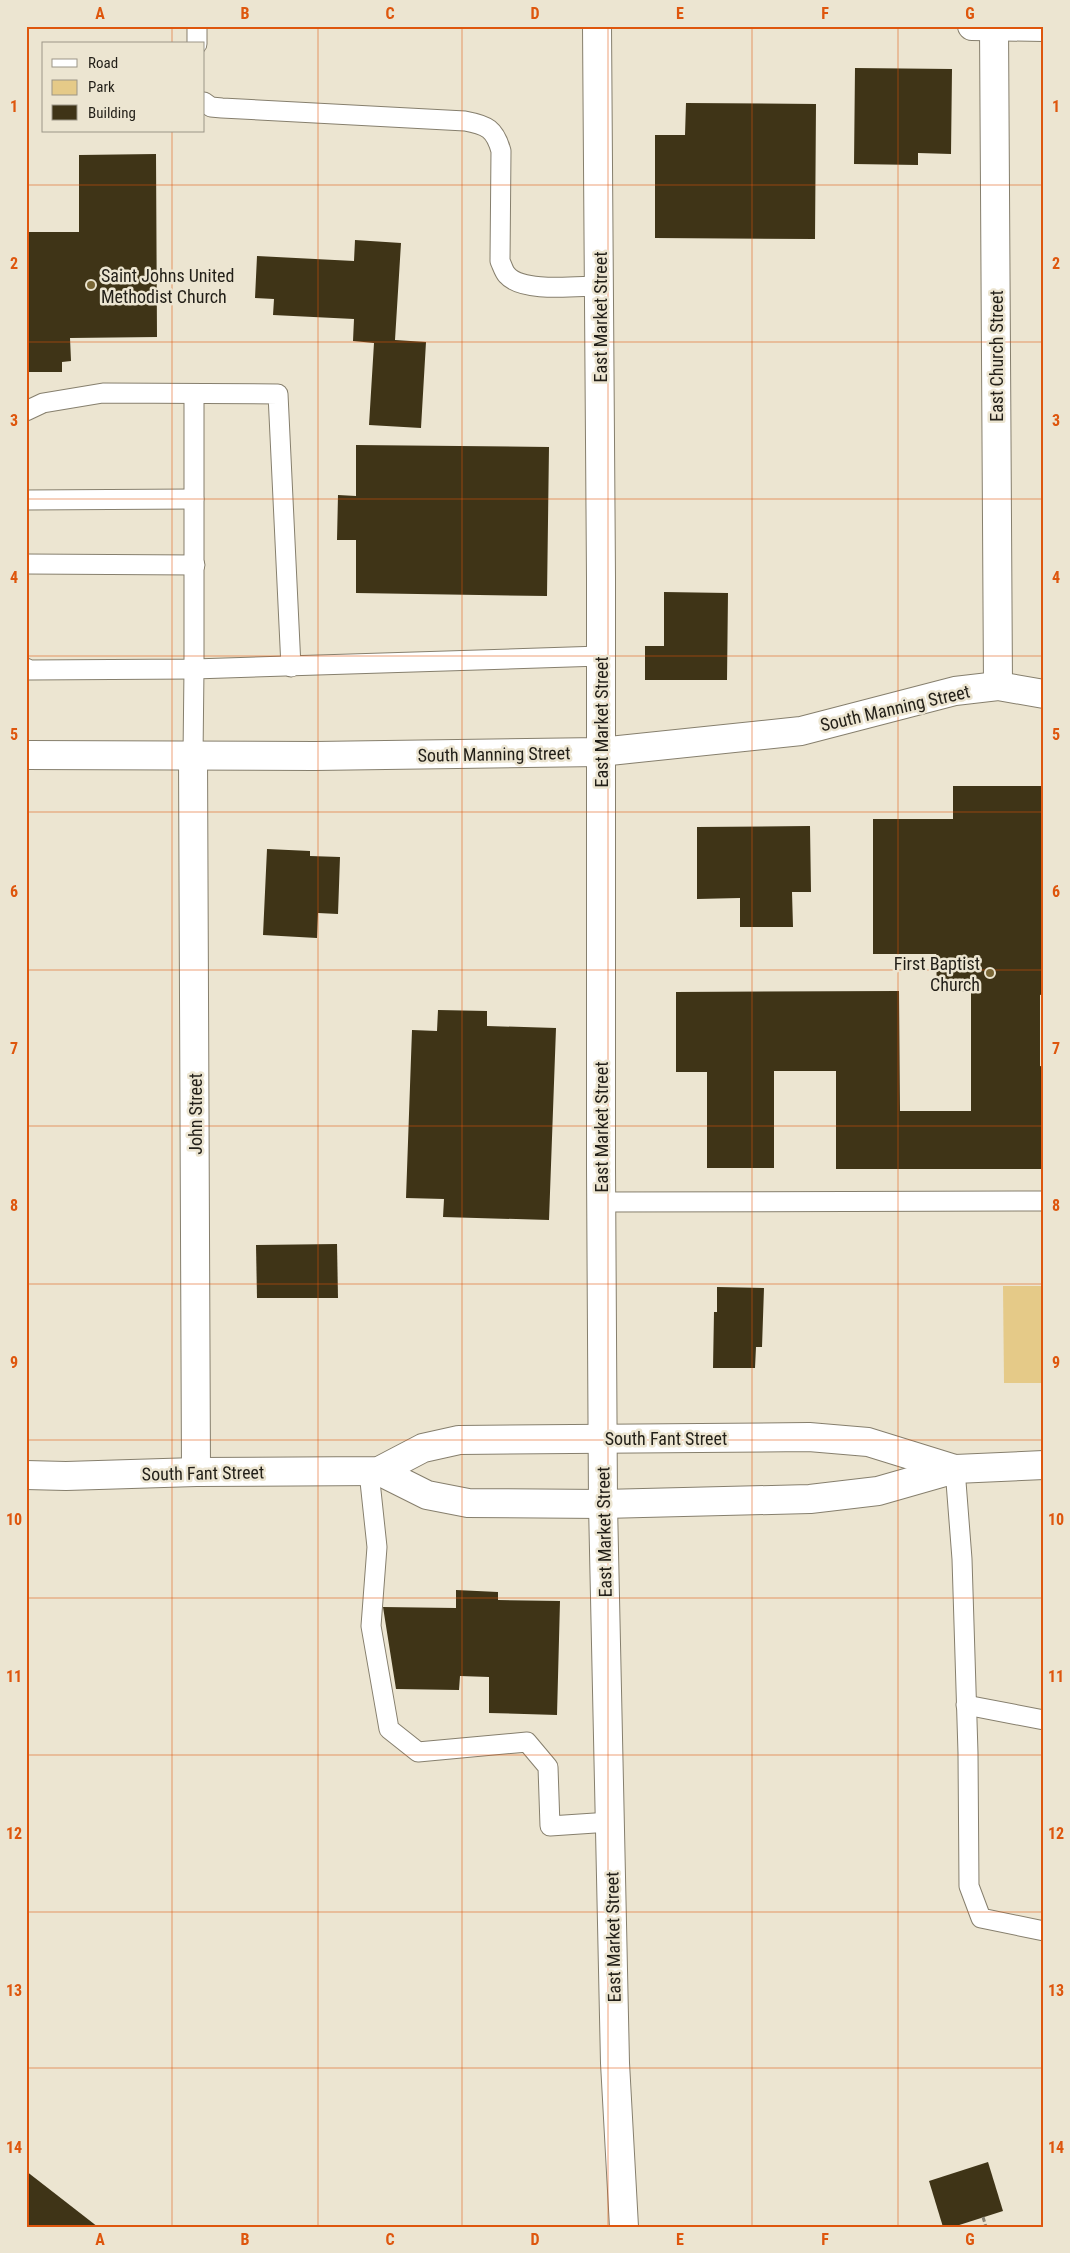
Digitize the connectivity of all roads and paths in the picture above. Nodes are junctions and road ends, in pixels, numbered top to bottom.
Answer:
1 (197, 26) edge
2 (597, 26) edge
3 (972, 26) edge
4 (994, 26) edge
5 (1044, 27) edge
6 (197, 42) edge
7 (205, 103) edge
8 (599, 286) junction
9 (194, 394) junction
10 (26, 411) edge
11 (194, 499) junction
12 (26, 500) edge
13 (26, 564) edge
14 (194, 565) junction
15 (601, 656) junction
16 (291, 667) junction
17 (26, 668) edge
18 (194, 669) junction
19 (998, 686) junction
20 (1044, 694) edge
21 (600, 752) junction
22 (26, 755) edge
23 (193, 756) junction
24 (1044, 1201) edge
25 (601, 1202) junction
26 (603, 1438) junction
27 (1044, 1466) edge
28 (955, 1469) junction
29 (374, 1471) junction
30 (196, 1472) junction
31 (26, 1475) edge
32 (66, 1476) junction
33 (26, 1484) edge
34 (603, 1504) junction
35 (966, 1705) junction
36 (1044, 1720) edge
37 (610, 1822) junction
38 (1044, 1931) edge
39 (983, 2218) dead end
40 (624, 2227) edge
41 (986, 2227) edge

1 - 6 lane
2 - 8 street, East Market Street
3 - 4 street
4 - 5 street
4 - 19 street, East Church Street
7 - 8 lane
8 - 15 street, East Market Street
9 - 10 lane
9 - 11 lane
9 - 16 lane
11 - 12 lane
11 - 14 lane
13 - 14 lane
14 - 18 lane
15 - 16 lane
15 - 21 street, East Market Street
16 - 18 lane
17 - 18 lane
18 - 23 lane
19 - 20 street, South Manning Street
19 - 21 street, South Manning Street
21 - 23 street, South Manning Street
21 - 25 street, East Market Street
22 - 23 street, South Manning Street
23 - 30 street, John Street
24 - 25 lane
25 - 26 street, East Market Street
26 - 28 street, South Fant Street
26 - 29 street, South Fant Street
26 - 34 street, East Market Street
27 - 28 street, South Fant Street
28 - 34 street, South Fant Street
28 - 35 lane
29 - 30 street, South Fant Street
29 - 34 street, South Fant Street
29 - 37 lane
30 - 32 street, South Fant Street
31 - 32 street, South Fant Street
32 - 33 street
34 - 37 street, East Market Street
35 - 36 lane
35 - 38 lane
37 - 40 street, East Market Street
39 - 41 path

